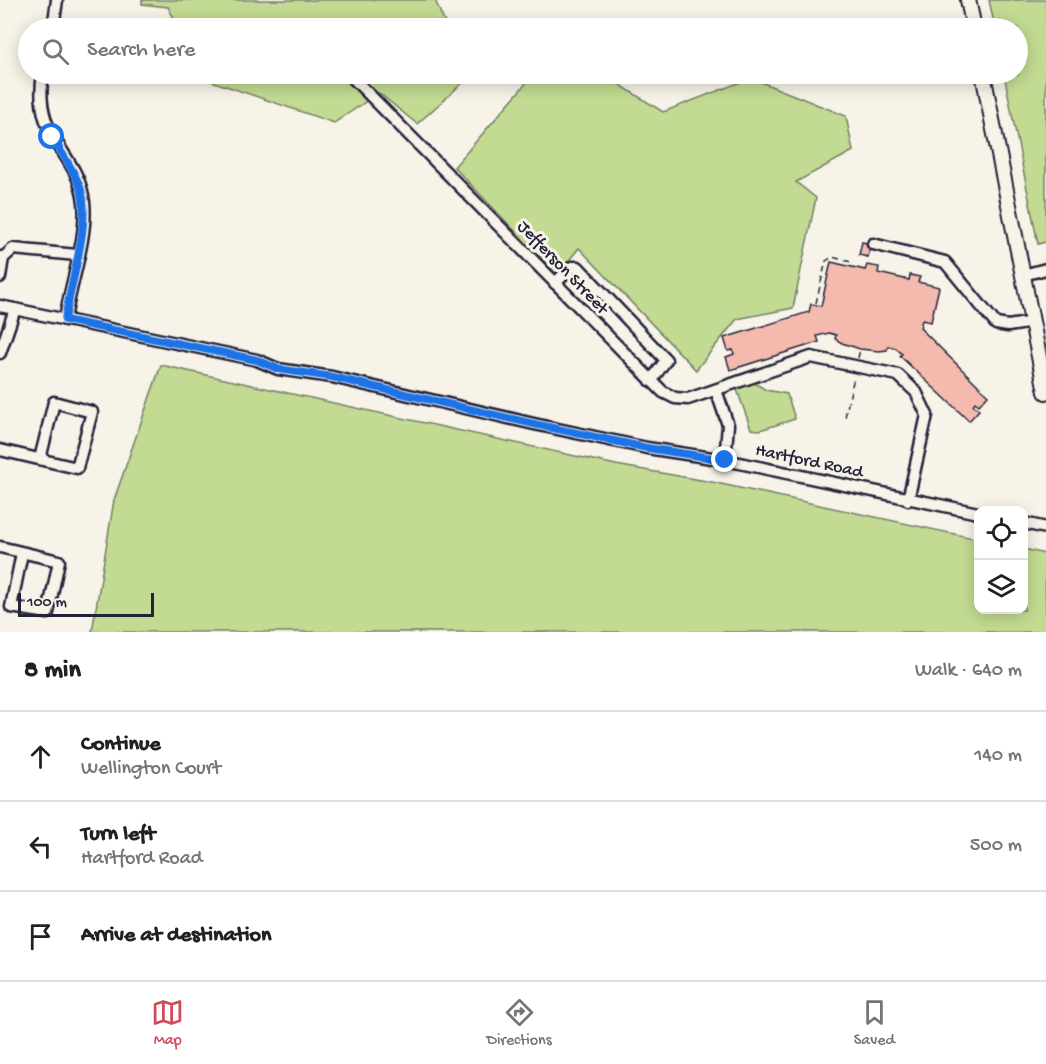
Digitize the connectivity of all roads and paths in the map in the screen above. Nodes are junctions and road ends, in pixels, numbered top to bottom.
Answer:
1 (57, 0) edge
2 (968, 0) edge
3 (54, 18) edge
4 (972, 18) edge
5 (42, 84) edge
6 (359, 84) edge
7 (985, 84) edge
8 (873, 244) dead end
9 (77, 255) junction
10 (2, 257) edge
11 (851, 262) dead end
12 (1046, 269) edge
13 (1023, 275) junction
14 (0, 277) edge
15 (555, 283) junction
16 (816, 303) dead end
17 (0, 306) edge
18 (15, 309) junction
19 (65, 320) junction
20 (1033, 322) junction
21 (860, 349) dead end
22 (0, 353) edge
23 (856, 366) junction
24 (651, 381) junction
25 (716, 390) junction
26 (1046, 392) edge
27 (845, 417) dead end
28 (0, 450) edge
29 (40, 459) junction
30 (725, 460) junction
31 (908, 500) junction
32 (974, 512) edge
33 (1046, 516) edge
34 (1029, 524) edge
35 (1046, 528) edge
36 (0, 548) edge
37 (22, 553) junction

1 - 3 street
2 - 4 main road
5 - 9 street
6 - 15 street, Jefferson Street
7 - 13 main road
8 - 20 street
9 - 10 street
9 - 19 street
10 - 14 street
11 - 16 path
12 - 13 street
13 - 20 main road
15 - 24 street, Jefferson Street
15 - 24 street
17 - 18 street, Hartford Road
18 - 19 street, Hartford Road
18 - 22 street
19 - 30 street, Hartford Road
20 - 26 main road
21 - 23 path
23 - 25 street, Jefferson Street
23 - 27 path
23 - 31 street, Jefferson Street
24 - 25 street, Jefferson Street
25 - 30 street
28 - 29 street
29 - 29 street
30 - 31 street, Hartford Road
31 - 32 street, Hartford Road
33 - 34 street
34 - 35 street
36 - 37 street
37 - 37 street

